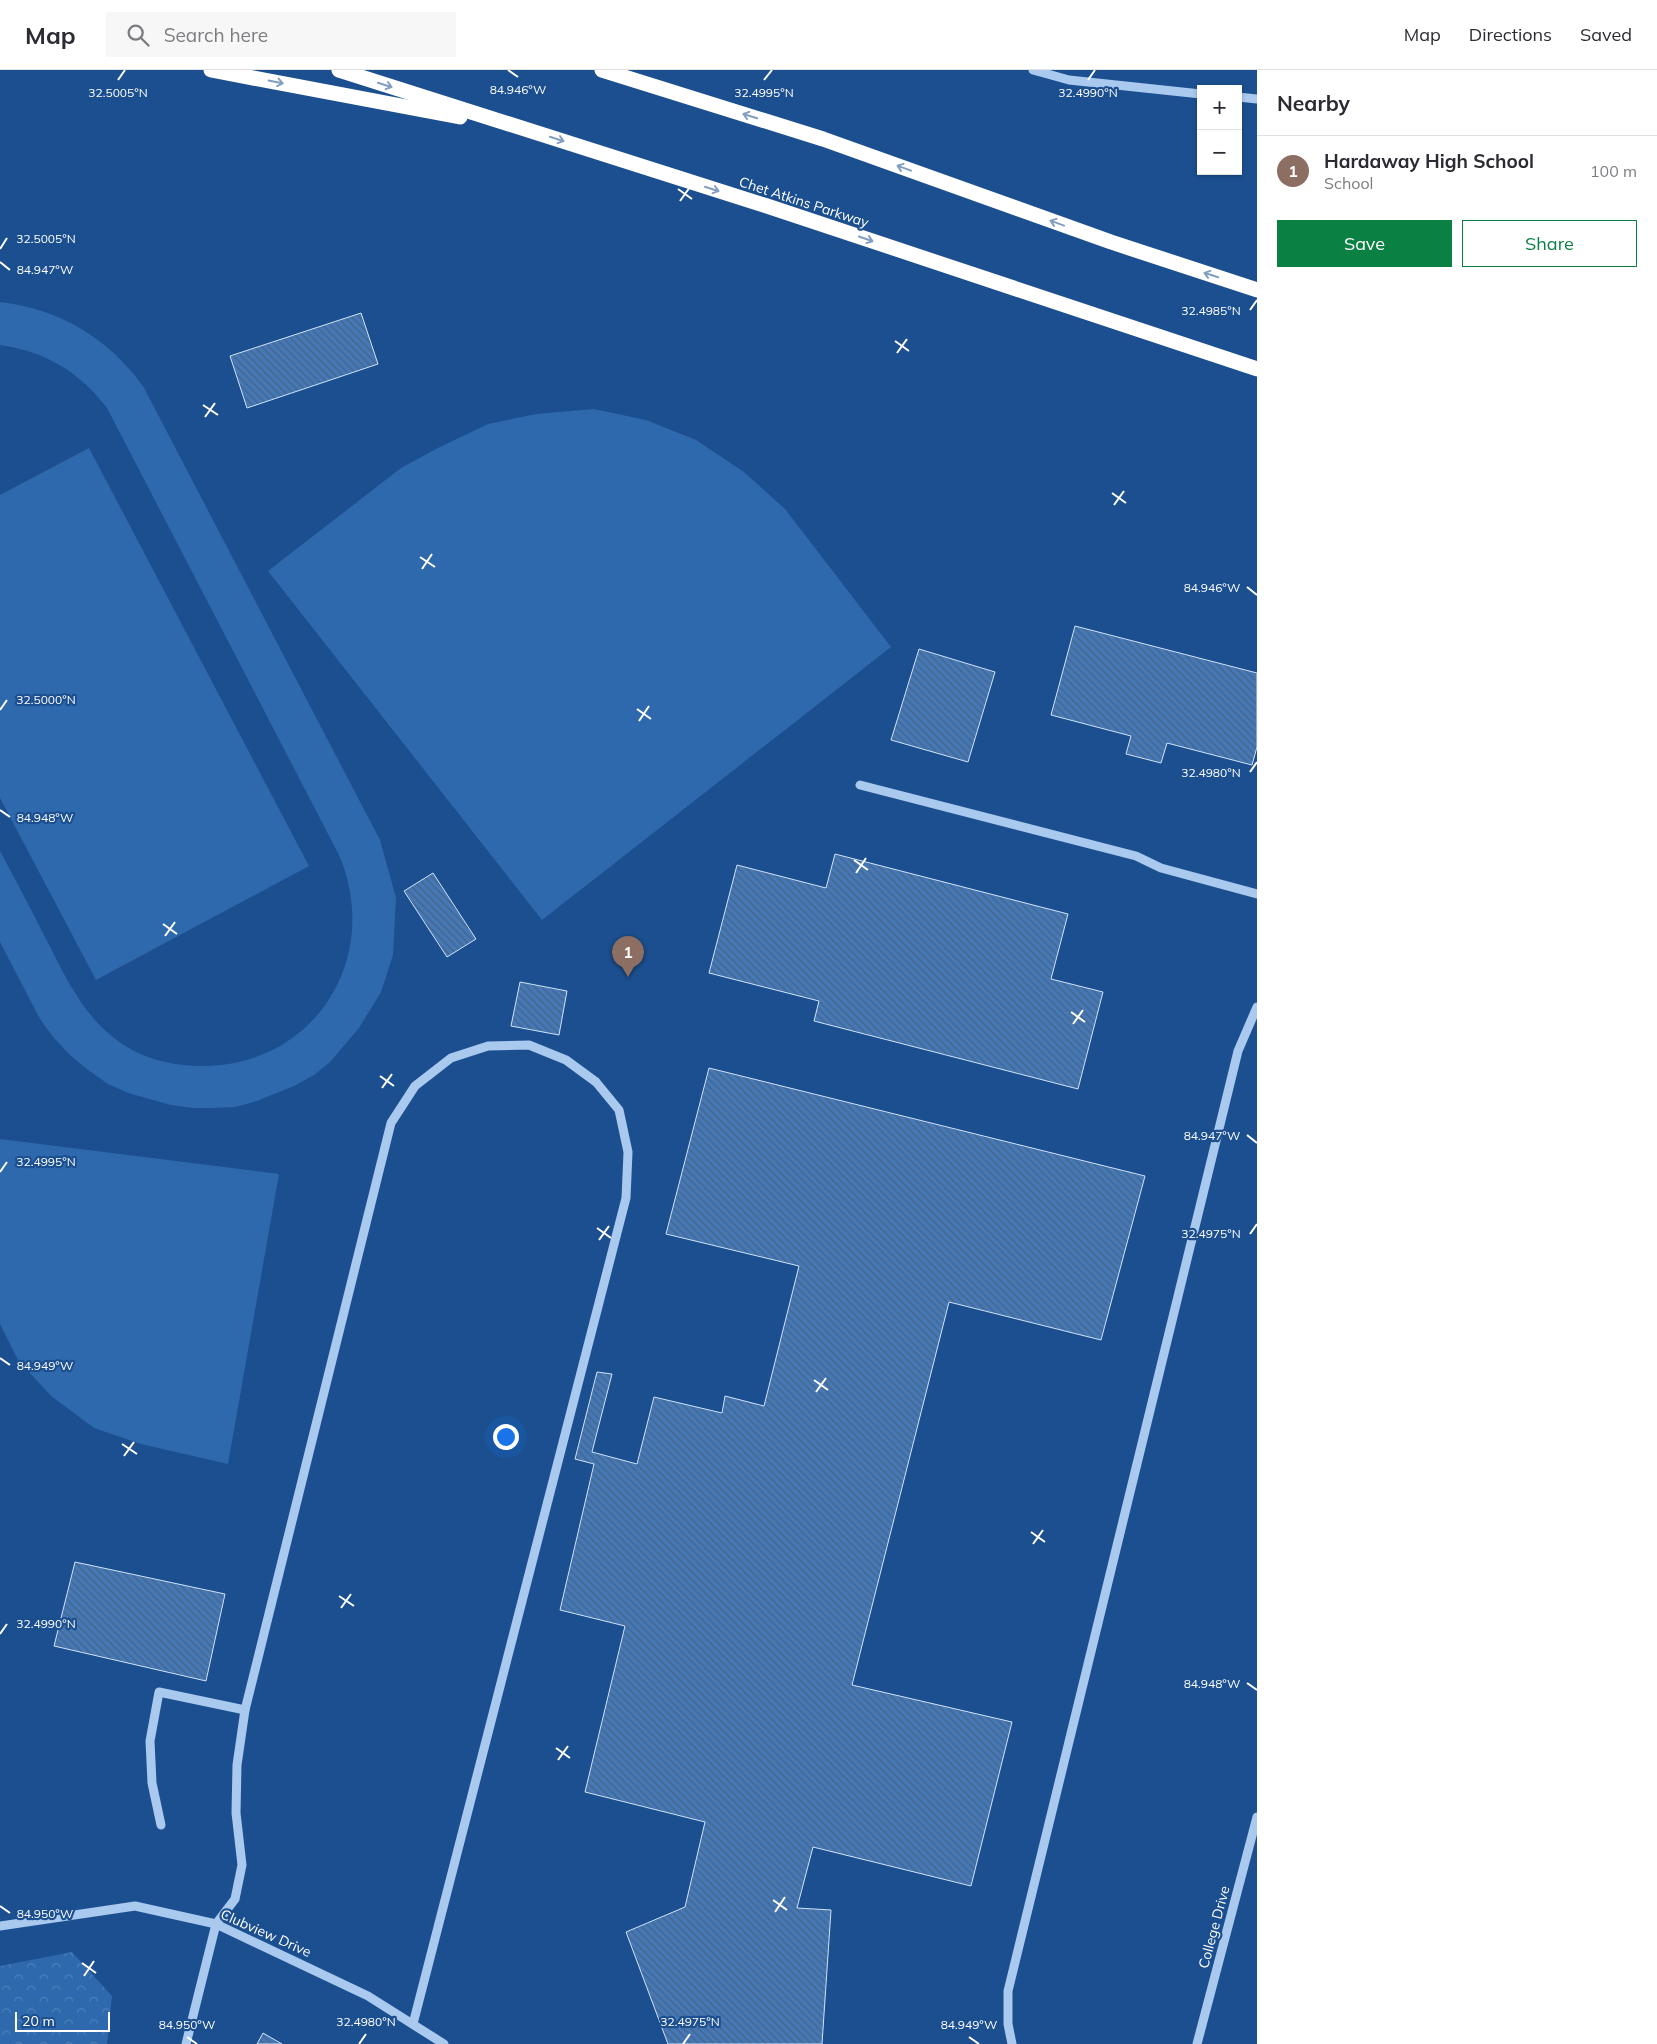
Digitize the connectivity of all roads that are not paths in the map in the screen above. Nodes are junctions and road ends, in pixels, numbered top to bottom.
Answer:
1 (211, 70) edge
2 (339, 70) edge
3 (602, 70) edge
4 (1033, 70) edge
5 (1197, 94) edge
6 (1242, 97) edge
7 (1257, 99) edge
8 (525, 129) junction
9 (1257, 290) edge
10 (1257, 369) edge
11 (860, 785) dead end
12 (1257, 894) edge
13 (1257, 1007) edge
14 (246, 1710) junction
15 (1257, 1817) edge
16 (160, 1825) dead end
17 (216, 1924) junction
18 (0, 1926) edge
19 (413, 2024) junction
20 (186, 2044) edge
21 (444, 2044) edge
22 (1012, 2044) edge
23 (1197, 2044) edge

1 -> 8 highway
2 -> 8 highway, Chet Atkins Parkway
9 -> 3 highway
4 - 5 street
6 - 7 street
8 -> 10 highway, Chet Atkins Parkway
11 - 12 street
13 - 22 street
14 - 16 street
14 - 17 street
14 - 19 street
15 - 23 street, College Drive
17 - 18 street, Clubview Drive
17 - 19 street, Clubview Drive
17 - 20 street
19 - 21 street, Clubview Drive

